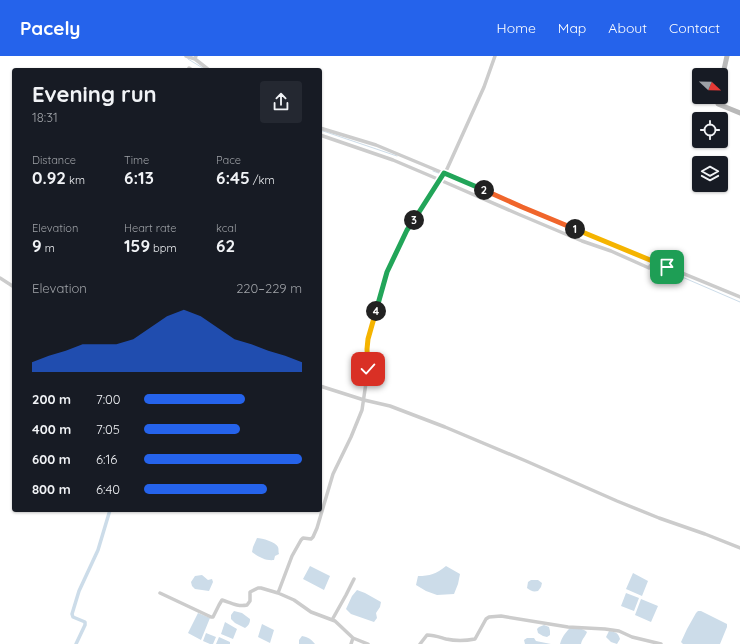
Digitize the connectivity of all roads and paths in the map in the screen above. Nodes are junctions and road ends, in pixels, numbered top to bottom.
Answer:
1 (186, 56) edge
2 (495, 56) edge
3 (728, 56) edge
4 (195, 58) edge
5 (208, 68) edge
6 (725, 68) edge
7 (718, 104) edge
8 (740, 113) edge
9 (322, 129) edge
10 (322, 136) edge
11 (442, 176) junction
12 (652, 262) junction
13 (0, 278) edge
14 (12, 286) edge
15 (740, 297) edge
16 (322, 387) edge
17 (364, 400) junction
18 (322, 511) edge
19 (322, 512) edge
20 (740, 548) edge
21 (354, 580) dead end
22 (160, 593) dead end
23 (278, 593) junction
24 (332, 620) junction
25 (353, 638) junction
26 (351, 644) edge
27 (368, 644) edge
28 (420, 644) edge
29 (661, 644) edge

1 - 4 street
2 - 11 street
3 - 6 main road
4 - 5 street
7 - 8 main road
9 - 11 street
10 - 11 street
11 - 12 street
11 - 12 street
11 - 17 street
12 - 15 street
13 - 14 street
16 - 17 street
17 - 18 street
17 - 20 street
19 - 23 street
21 - 24 street
22 - 23 street
23 - 24 street
24 - 25 street
25 - 26 street
25 - 27 street
28 - 29 street

